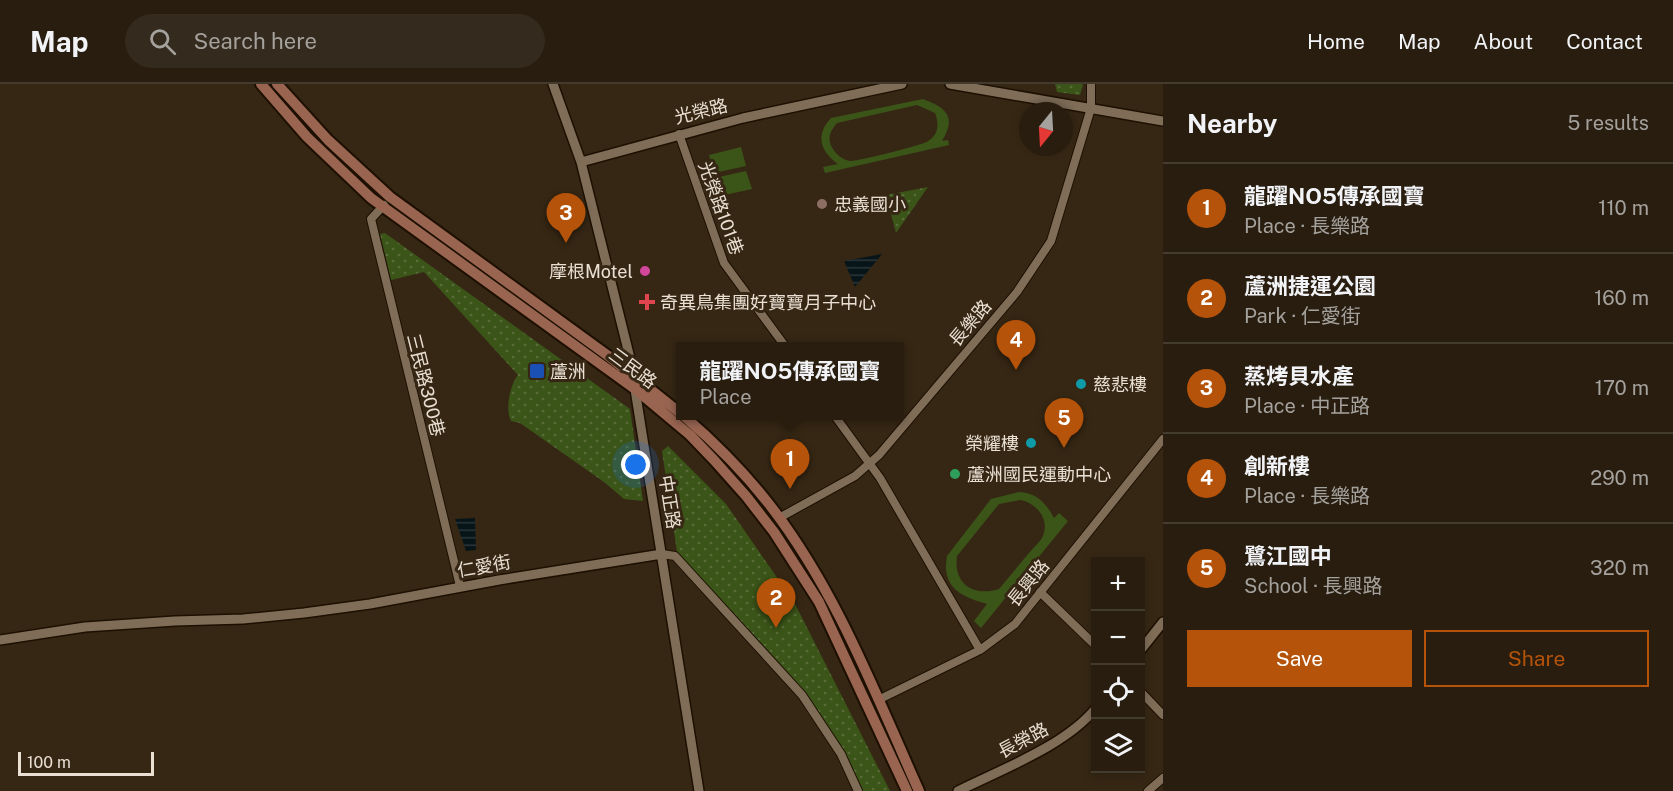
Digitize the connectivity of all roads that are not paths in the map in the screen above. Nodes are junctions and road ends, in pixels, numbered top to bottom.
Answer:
1 (261, 84) edge
2 (277, 84) edge
3 (553, 84) edge
4 (902, 84) edge
5 (950, 84) edge
6 (1090, 84) edge
7 (1091, 108) junction
8 (1163, 121) edge
9 (679, 134) junction
10 (581, 162) junction
11 (390, 196) junction
12 (383, 207) junction
13 (782, 342) edge
14 (633, 375) junction
15 (635, 389) junction
16 (676, 409) edge
17 (689, 420) edge
18 (838, 420) edge
19 (1163, 439) edge
20 (870, 464) junction
21 (779, 518) junction
22 (662, 554) junction
23 (460, 586) junction
24 (1040, 592) junction
25 (1163, 622) edge
26 (0, 640) edge
27 (1091, 642) edge
28 (1145, 645) edge
29 (980, 650) junction
30 (1145, 696) edge
31 (878, 700) junction
32 (1091, 714) edge
33 (1163, 715) edge
34 (1163, 778) edge
35 (699, 791) edge
36 (858, 791) edge
37 (907, 791) edge
38 (919, 791) edge
39 (958, 791) edge
40 (1148, 791) edge

1 - 12 main road, 三民路
2 - 11 main road, 三民路
3 - 10 street, 中正路
4 - 9 street, 光榮路
5 - 7 street
6 - 7 street, 長樂路
7 - 8 street
7 - 20 street, 長樂路
9 - 10 street, 光榮路
9 - 13 street, 光榮路101巷
10 - 14 street, 中正路
11 - 12 street, 三民路300巷
11 - 14 main road, 三民路
12 - 15 main road, 三民路
12 - 23 street, 三民路300巷
14 - 15 street, 中正路
14 - 16 main road, 三民路
15 - 22 street, 中正路
15 - 37 main road, 三民路
17 - 21 main road, 三民路
18 - 20 street
19 - 24 street, 長興路
20 - 21 street, 長樂路
20 - 29 street
21 - 31 main road, 三民路
22 - 23 street, 仁愛街
22 - 35 street, 中正路
22 - 36 street
23 - 26 street, 仁愛街
24 - 27 street
24 - 29 street, 長興路
25 - 28 street
29 - 31 street, 長興路
30 - 33 street
31 - 38 main road, 三民路
32 - 39 street, 長榮路
34 - 40 street

